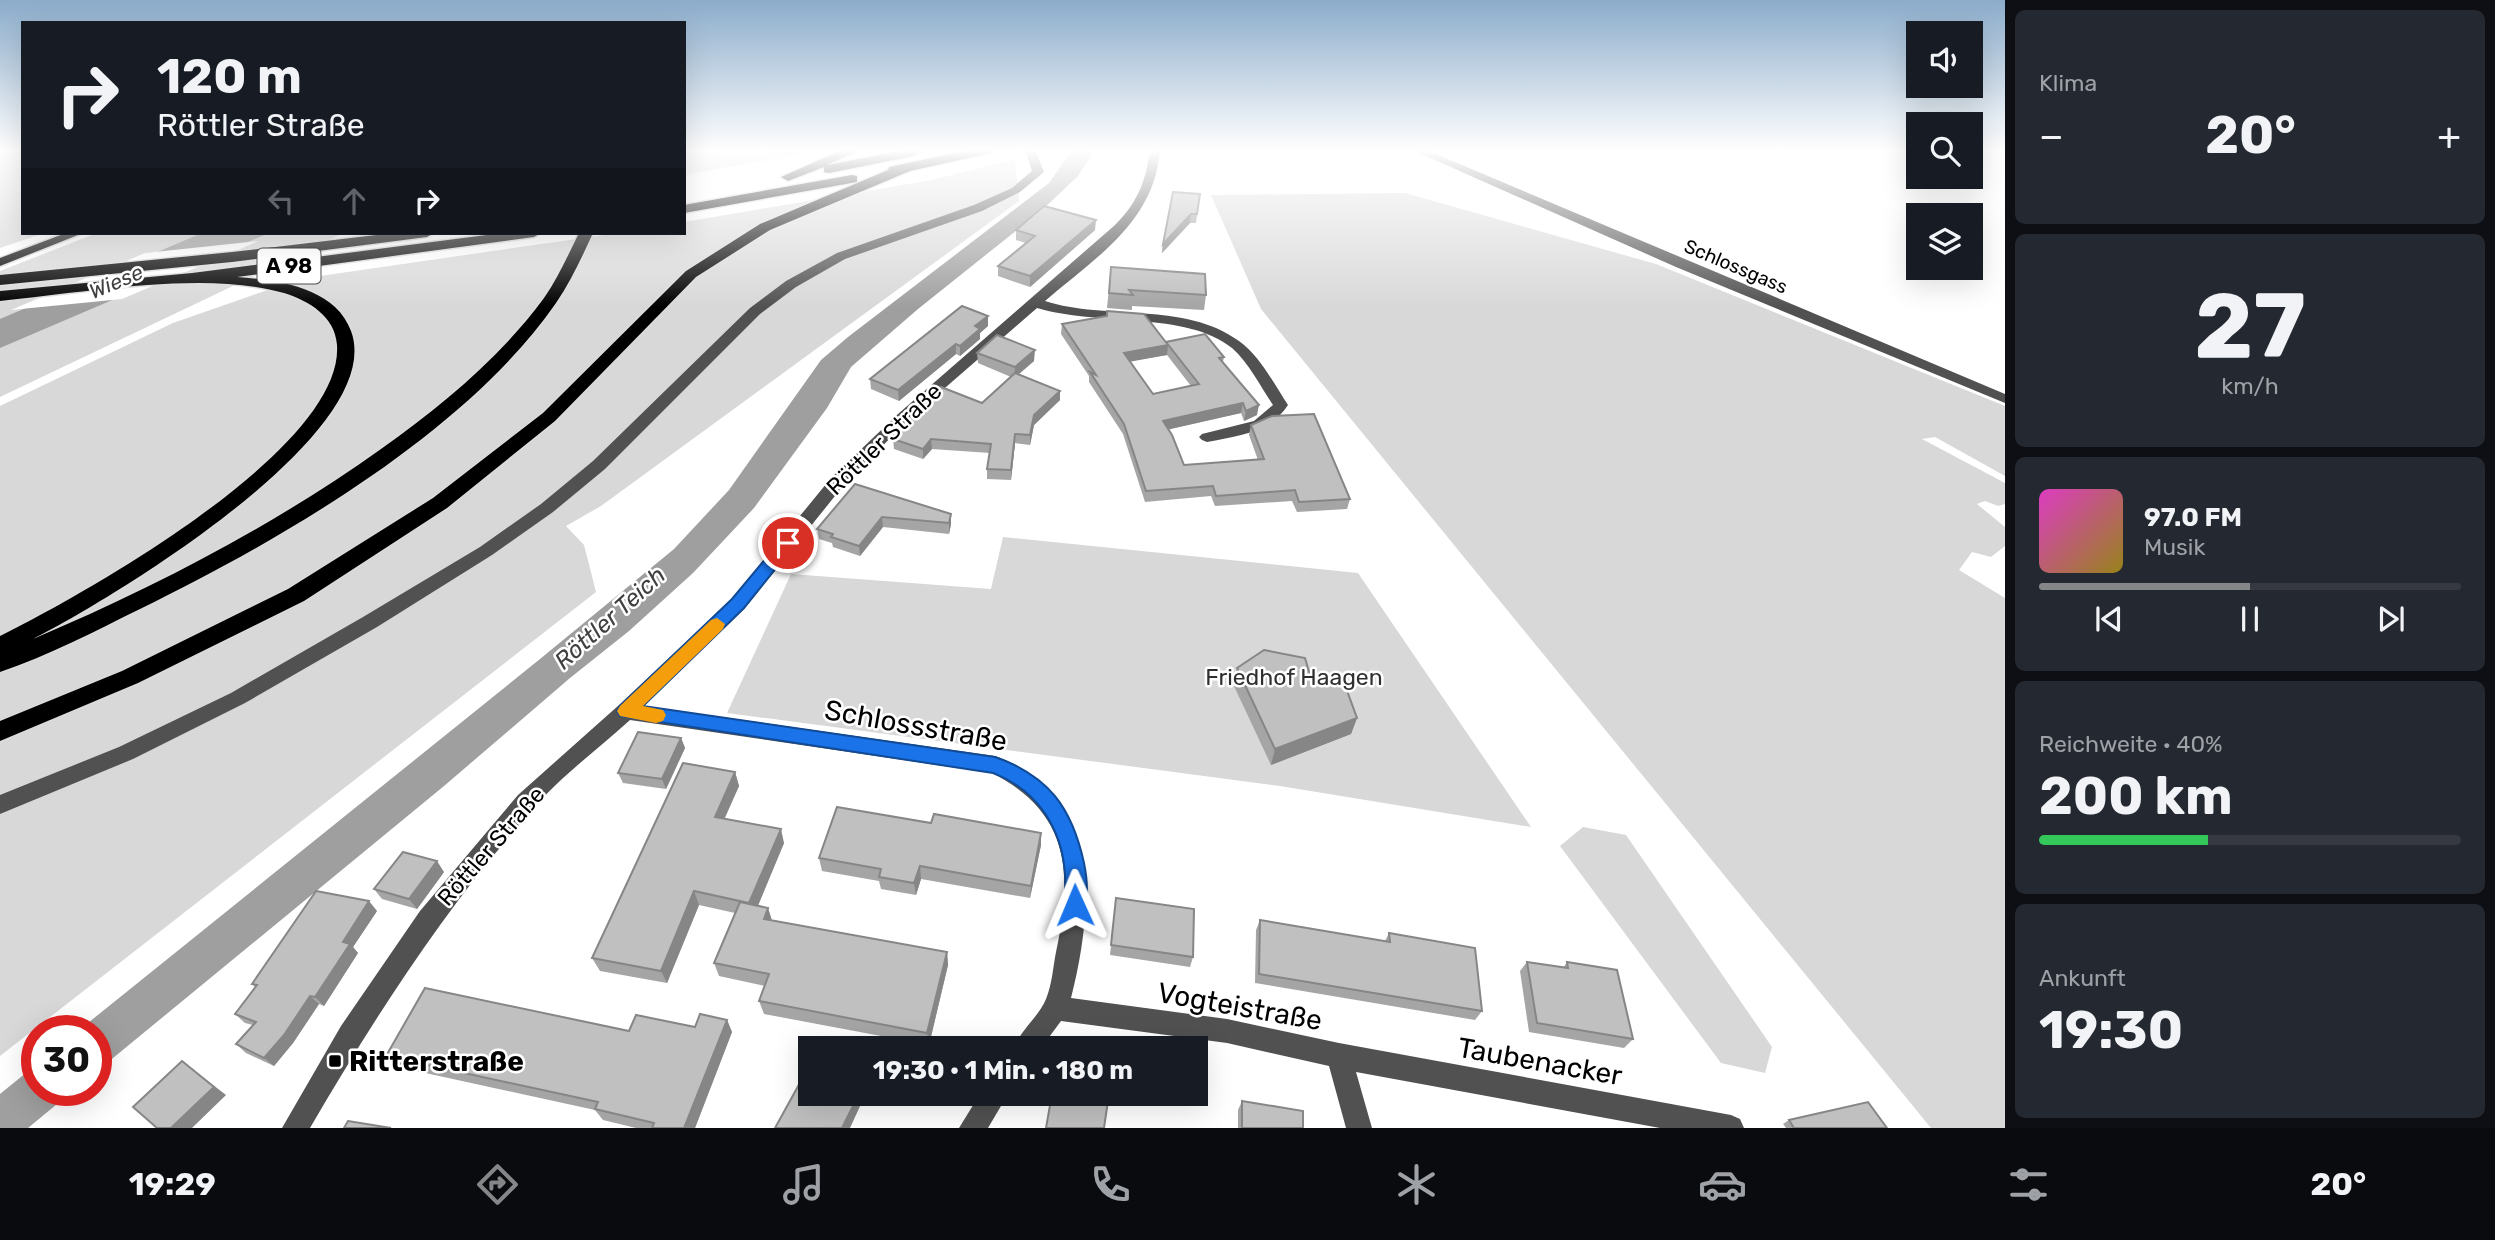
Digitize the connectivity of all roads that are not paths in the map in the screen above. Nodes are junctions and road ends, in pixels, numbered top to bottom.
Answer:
1 (724, 202) edge
2 (825, 202) edge
3 (991, 202) edge
4 (1143, 202) edge
5 (1537, 202) edge
6 (686, 209) edge
7 (72, 235) edge
8 (408, 235) edge
9 (520, 235) edge
10 (585, 235) edge
11 (0, 262) edge
12 (192, 278) junction
13 (0, 280) edge
14 (0, 296) edge
15 (1035, 303) junction
16 (2005, 399) edge
17 (1207, 437) dead end
18 (0, 646) edge
19 (0, 663) edge
20 (626, 711) junction
21 (0, 731) edge
22 (0, 804) edge
23 (1056, 1008) junction
24 (1035, 1036) edge
25 (1339, 1056) junction
26 (987, 1106) edge
27 (295, 1128) edge
28 (972, 1128) edge
29 (1359, 1128) edge
30 (1731, 1128) edge

1 - 6 highway
2 - 21 highway
3 - 22 street
4 - 15 street, Röttler Straße
5 - 16 street, Schlossgass
7 - 11 main road
8 - 13 highway, A 98
9 - 12 highway, A 98
10 - 19 highway
12 - 14 highway, A 98
12 - 18 highway
15 - 17 street
15 - 20 street, Röttler Straße
20 - 23 street, Schlossstraße
20 - 27 street, Röttler Straße
23 - 24 street, Schlossstraße
23 - 25 street, Vogteistraße
25 - 29 street, Vogteistraße
25 - 30 street, Taubenacker
26 - 28 street

